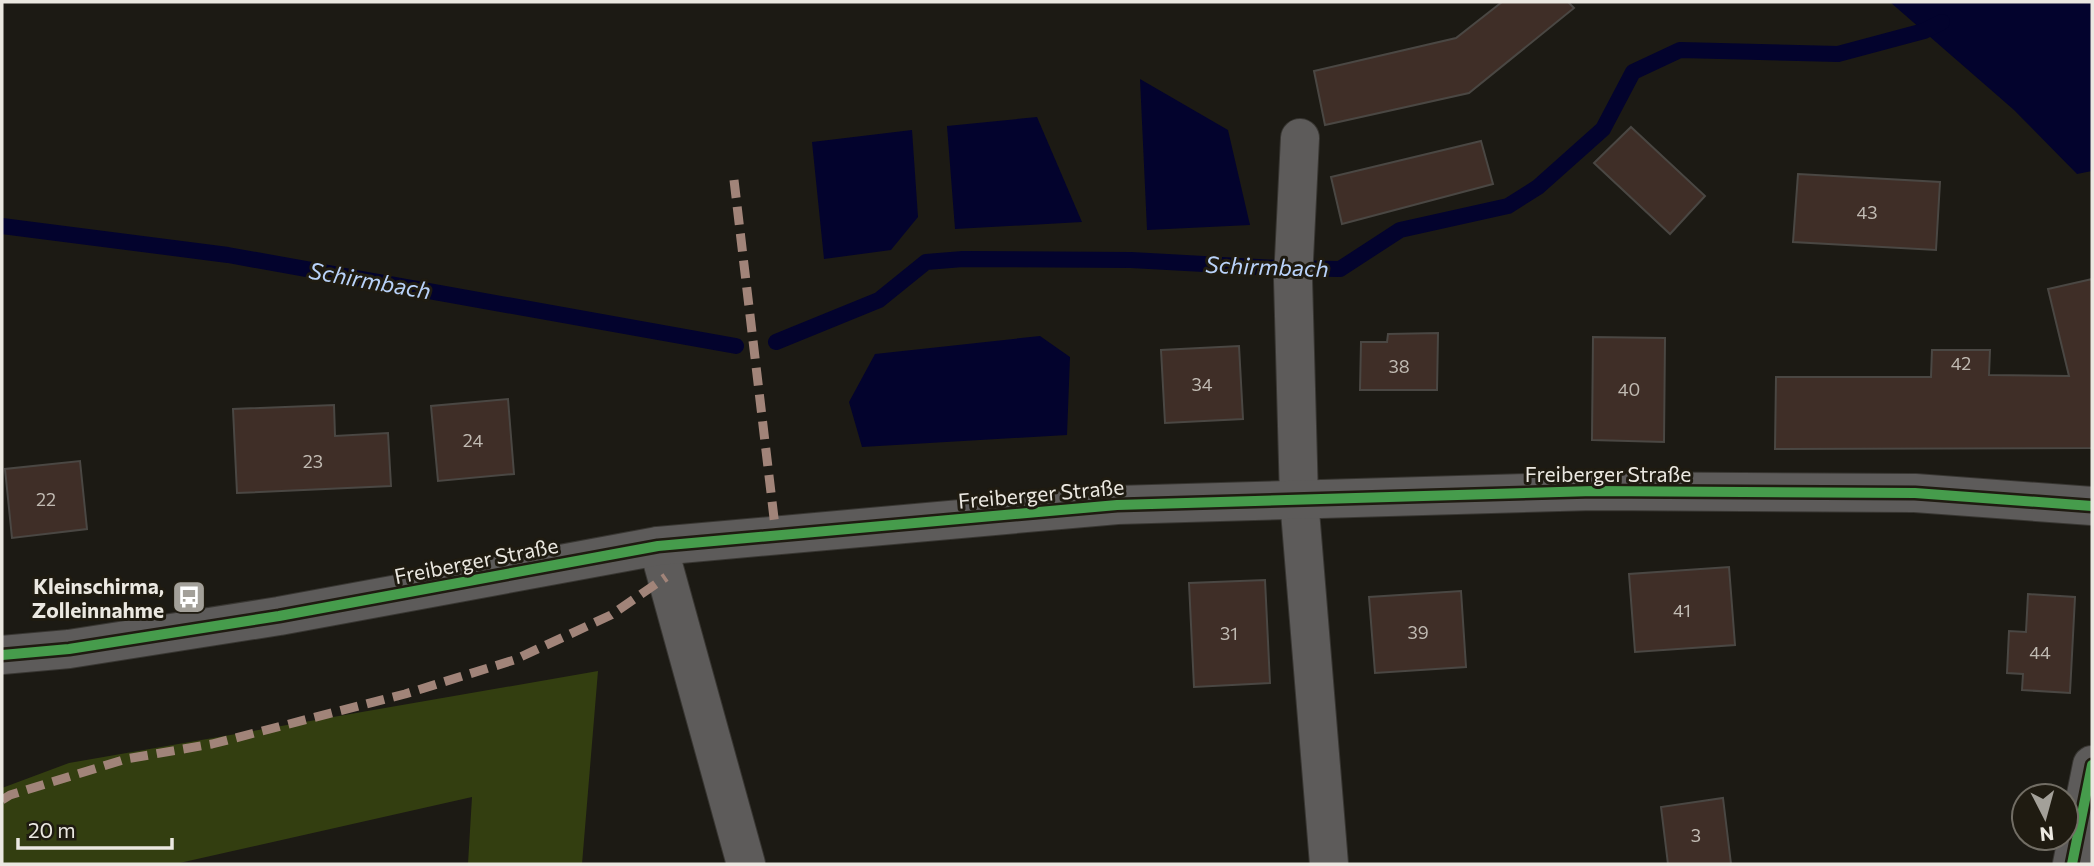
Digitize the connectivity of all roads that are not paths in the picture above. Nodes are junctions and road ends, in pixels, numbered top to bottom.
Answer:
1 (1300, 138) dead end
2 (1299, 499) junction
3 (2092, 506) edge
4 (658, 546) junction
5 (2, 655) edge
6 (2092, 765) edge
7 (746, 864) edge
8 (1329, 864) edge
9 (2072, 864) edge

1 - 2 street
2 - 3 street, Freiberger Straße
2 - 4 street, Freiberger Straße
2 - 8 street
4 - 5 street, Freiberger Straße
4 - 7 street
6 - 9 street

